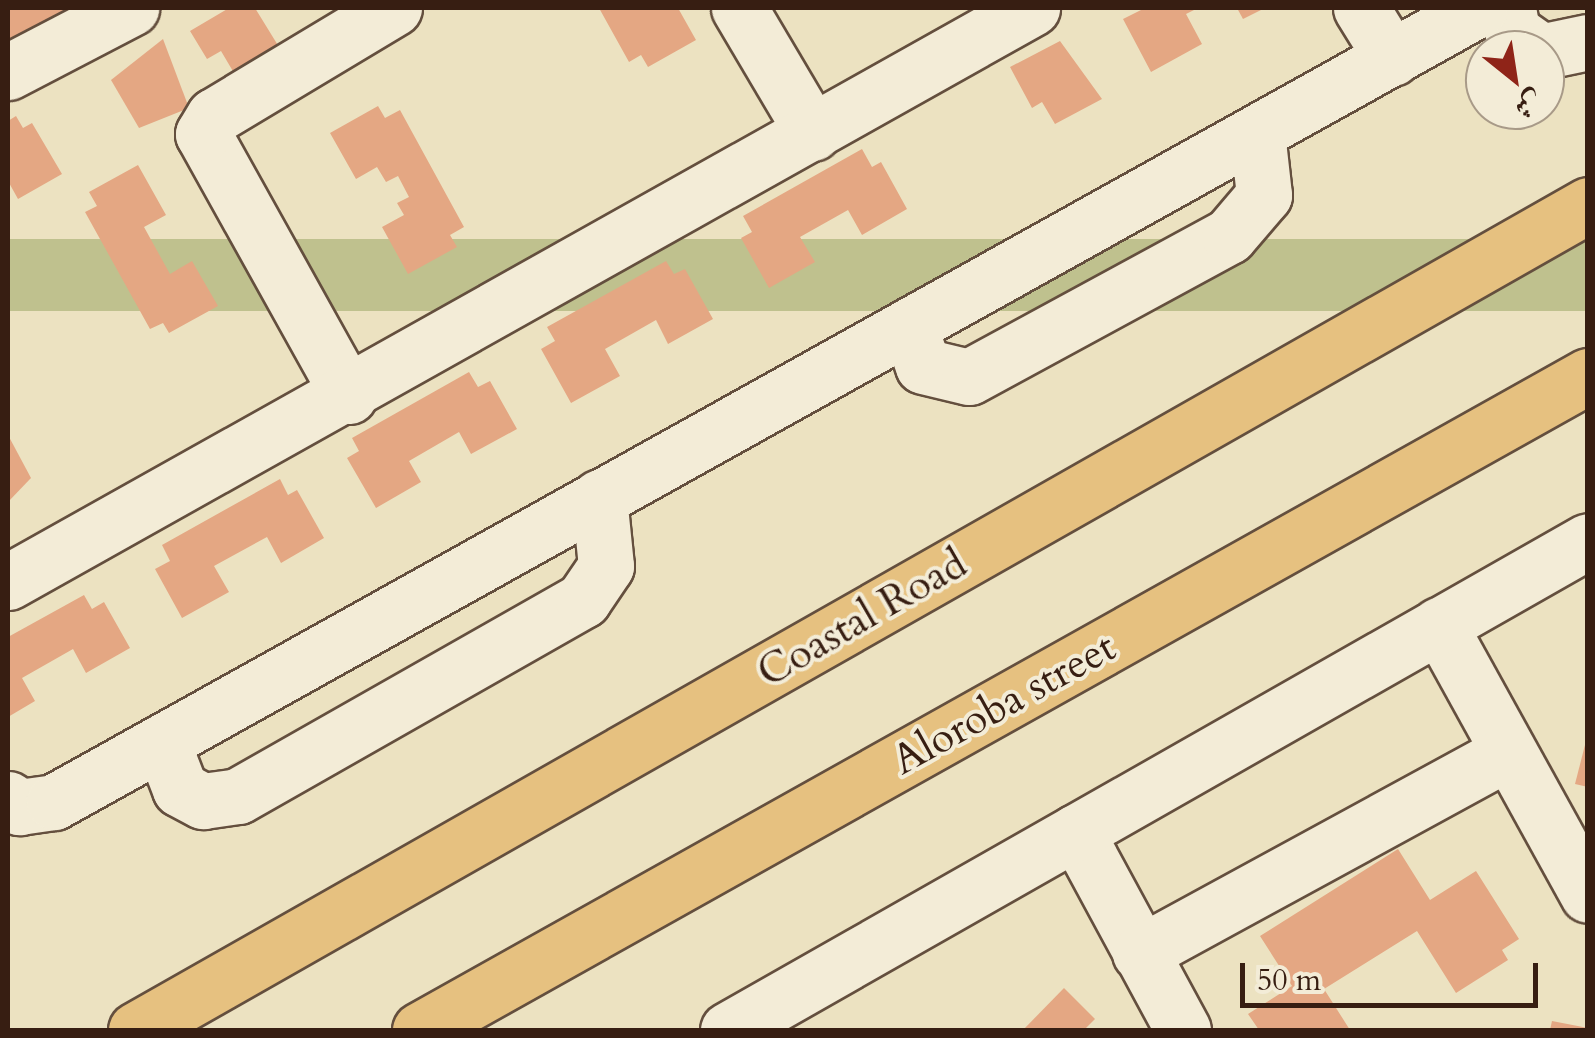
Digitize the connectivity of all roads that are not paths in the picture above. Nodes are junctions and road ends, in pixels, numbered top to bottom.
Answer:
1 (131, 8) edge
2 (394, 8) edge
3 (739, 8) edge
4 (1032, 8) edge
5 (1361, 8) edge
6 (1480, 8) edge
7 (1392, 58) junction
8 (8, 72) edge
9 (813, 133) junction
10 (1257, 133) junction
11 (1588, 205) edge
12 (910, 326) junction
13 (1588, 376) edge
14 (349, 396) junction
15 (599, 497) junction
16 (1588, 540) edge
17 (8, 582) edge
18 (1439, 625) junction
19 (162, 742) junction
20 (1507, 752) junction
21 (8, 800) edge
22 (1076, 832) junction
23 (1588, 895) edge
24 (1140, 953) junction
25 (136, 1030) edge
26 (420, 1030) edge
27 (728, 1030) edge
28 (1184, 1030) edge

1 - 8 street
2 - 14 street
3 - 9 street
4 - 9 street
5 - 7 street
6 - 7 street
7 - 10 street
9 - 14 street
10 - 12 street
10 - 12 street
11 - 25 highway, Coastal Road
12 - 15 street
13 - 26 highway, Aloroba street
14 - 17 street
15 - 19 street
15 - 19 street
16 - 18 street
18 - 20 street
18 - 22 street
19 - 21 street
20 - 23 street
20 - 24 street
22 - 24 street
22 - 27 street
24 - 28 street

